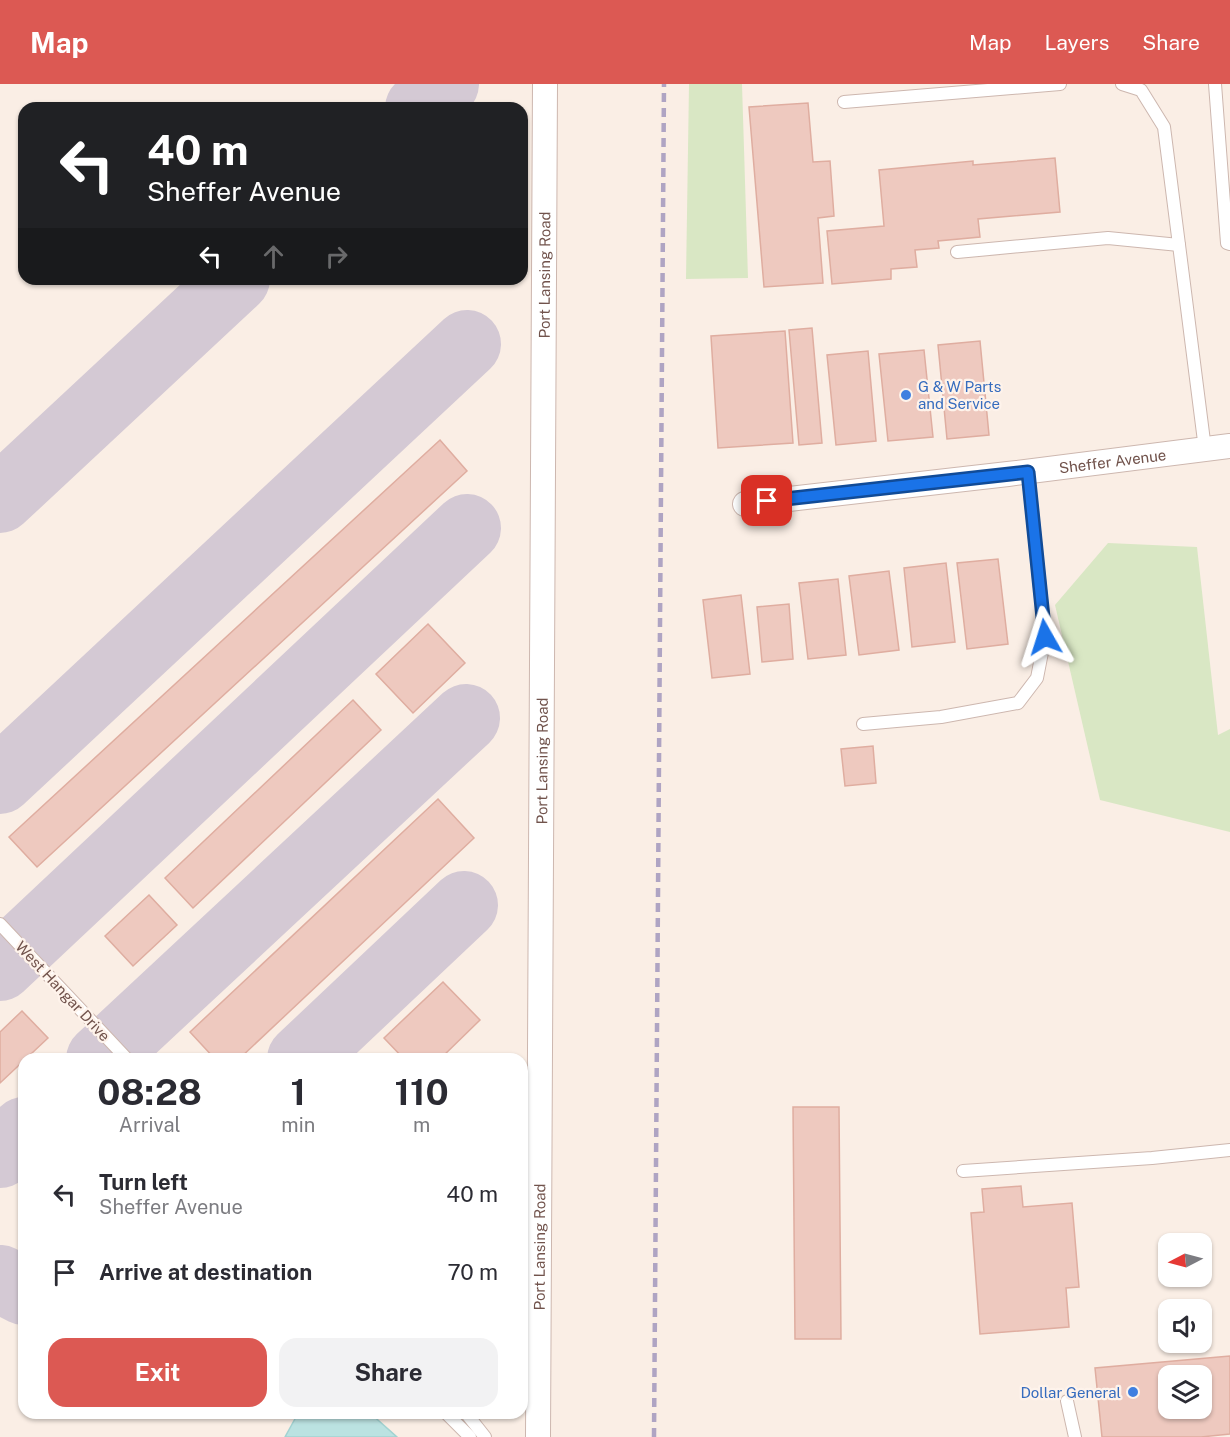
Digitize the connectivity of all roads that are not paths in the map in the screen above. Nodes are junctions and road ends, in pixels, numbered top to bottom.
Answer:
1 (545, 84) edge
2 (1060, 84) edge
3 (1122, 84) edge
4 (1215, 84) edge
5 (844, 102) dead end
6 (1225, 146) edge
7 (1230, 244) edge
8 (1179, 245) junction
9 (957, 252) dead end
10 (1230, 446) edge
11 (1204, 449) junction
12 (1028, 472) junction
13 (745, 504) dead end
14 (863, 724) dead end
15 (0, 924) edge
16 (121, 1053) edge
17 (1230, 1150) edge
18 (963, 1171) dead end
19 (1067, 1401) dead end
20 (453, 1419) edge
21 (471, 1419) edge
22 (470, 1437) edge
23 (485, 1437) edge
24 (538, 1437) edge
25 (1075, 1437) edge

1 - 24 street, Port Lansing Road
2 - 5 lane
3 - 8 lane
4 - 6 lane
6 - 7 lane
8 - 9 lane
8 - 11 lane
10 - 11 street, Sheffer Avenue
11 - 12 street, Sheffer Avenue
12 - 13 street, Sheffer Avenue
12 - 14 lane
15 - 16 lane, West Hangar Drive
17 - 18 lane
19 - 25 lane
20 - 22 lane
21 - 23 lane

